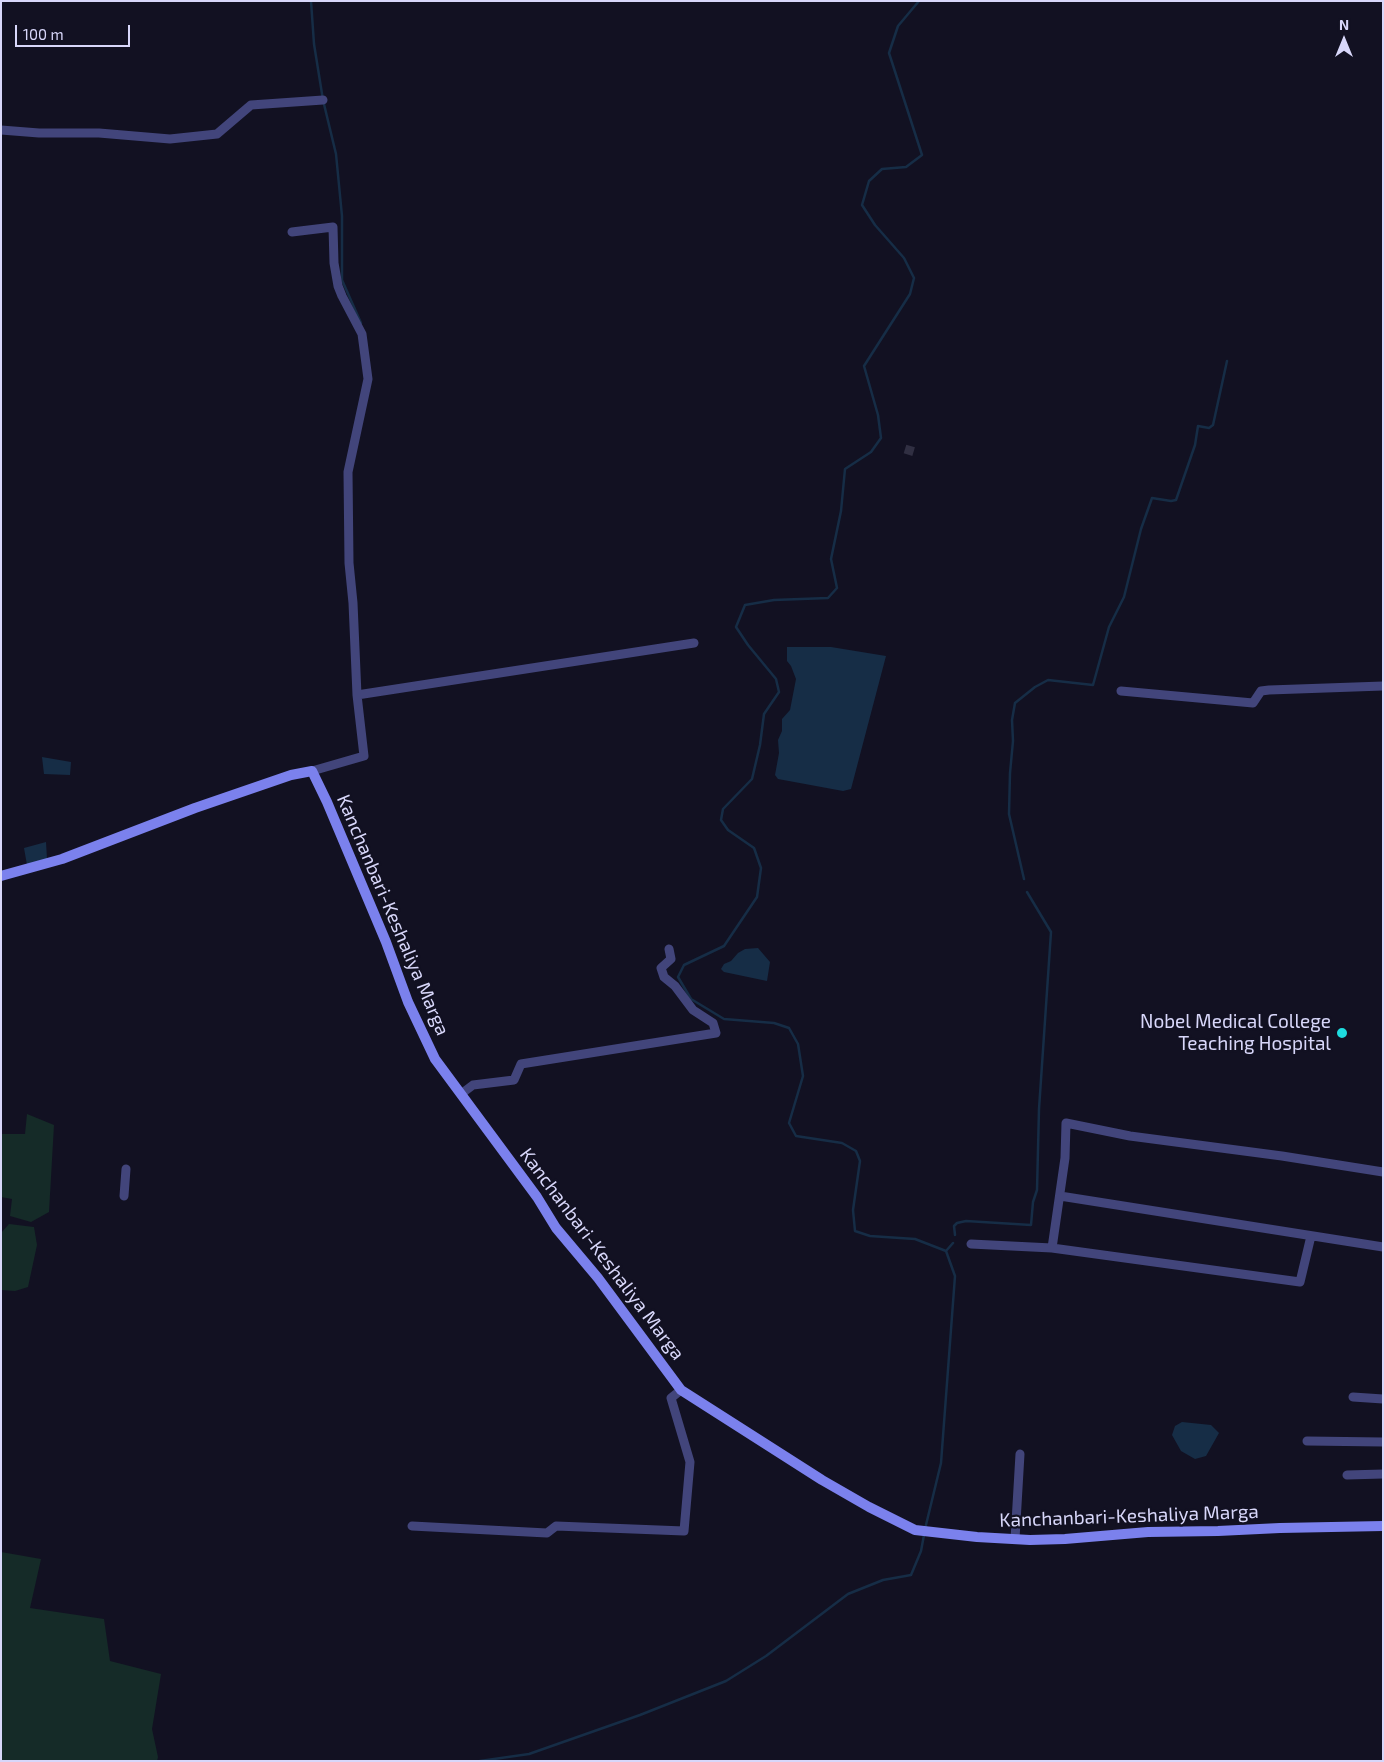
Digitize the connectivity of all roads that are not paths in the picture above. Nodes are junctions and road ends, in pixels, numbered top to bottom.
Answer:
1 (323, 100) dead end
2 (1, 130) edge
3 (292, 232) dead end
4 (694, 643) dead end
5 (1383, 686) edge
6 (1122, 691) dead end
7 (358, 694) junction
8 (312, 771) junction
9 (1, 876) edge
10 (669, 949) dead end
11 (461, 1094) junction
12 (126, 1169) dead end
13 (1383, 1172) edge
14 (124, 1196) dead end
15 (1060, 1196) junction
16 (1311, 1236) junction
17 (971, 1244) dead end
18 (1383, 1247) edge
19 (1052, 1248) junction
20 (681, 1390) junction
21 (1353, 1397) dead end
22 (1383, 1399) edge
23 (1307, 1441) dead end
24 (1383, 1442) edge
25 (1020, 1454) dead end
26 (1383, 1474) edge
27 (1347, 1475) dead end
28 (412, 1526) dead end
29 (1383, 1526) edge
30 (1016, 1539) junction

1 - 2 street
3 - 7 street
4 - 7 street
5 - 6 street
7 - 8 street
8 - 9 street
8 - 11 street, Kanchanbari-Keshaliya Marga
10 - 11 street
11 - 20 street, Kanchanbari-Keshaliya Marga
12 - 14 street
13 - 15 street
15 - 16 street
15 - 19 street
16 - 18 street
16 - 19 street
17 - 19 street
20 - 28 street
20 - 30 street, Kanchanbari-Keshaliya Marga
21 - 22 street
23 - 24 street
25 - 30 street
26 - 27 street
29 - 30 street, Kanchanbari-Keshaliya Marga

